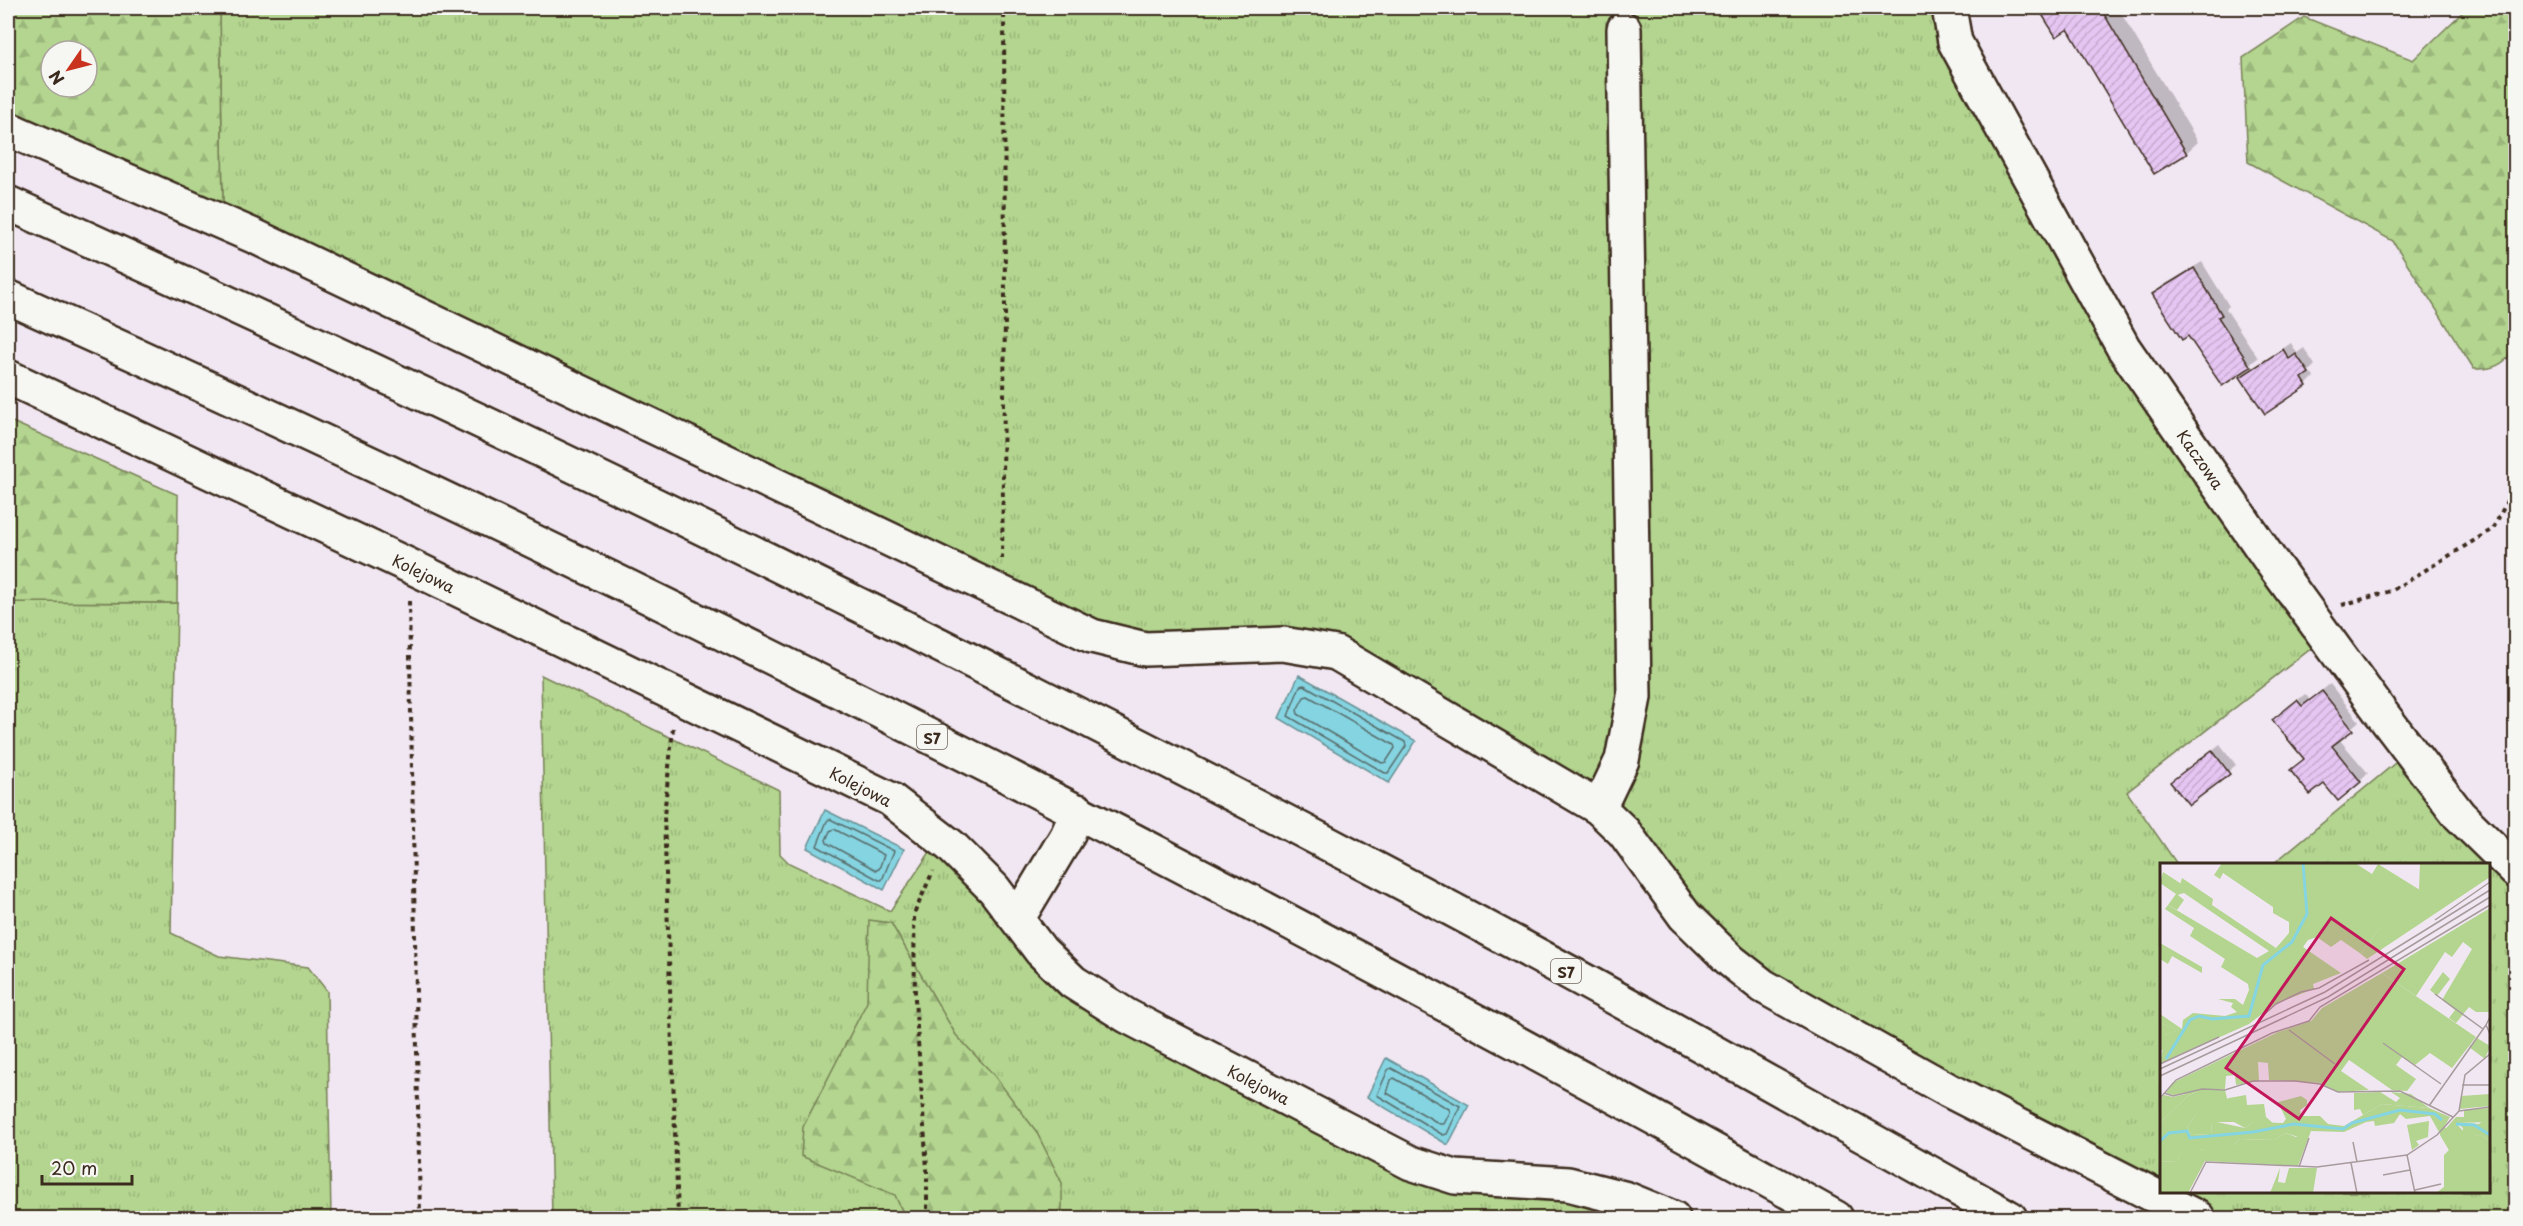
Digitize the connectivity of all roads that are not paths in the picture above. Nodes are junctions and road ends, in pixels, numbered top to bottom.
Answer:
1 (1949, 8) edge
2 (1624, 29) dead end
3 (8, 129) edge
4 (8, 202) edge
5 (8, 297) edge
6 (8, 377) edge
7 (1599, 808) junction
8 (1078, 811) junction
9 (2516, 872) edge
10 (1014, 915) junction
11 (1673, 1218) edge
12 (1836, 1218) edge
13 (2010, 1218) edge
14 (2198, 1218) edge

1 - 9 main road, Kaczowa
2 - 7 main road
3 - 7 main road
4 - 13 main road, S7
5 - 8 main road, S7
6 - 10 main road, Kolejowa
7 - 14 main road
8 - 10 main road
8 - 12 main road, S7
10 - 11 main road, Kolejowa

